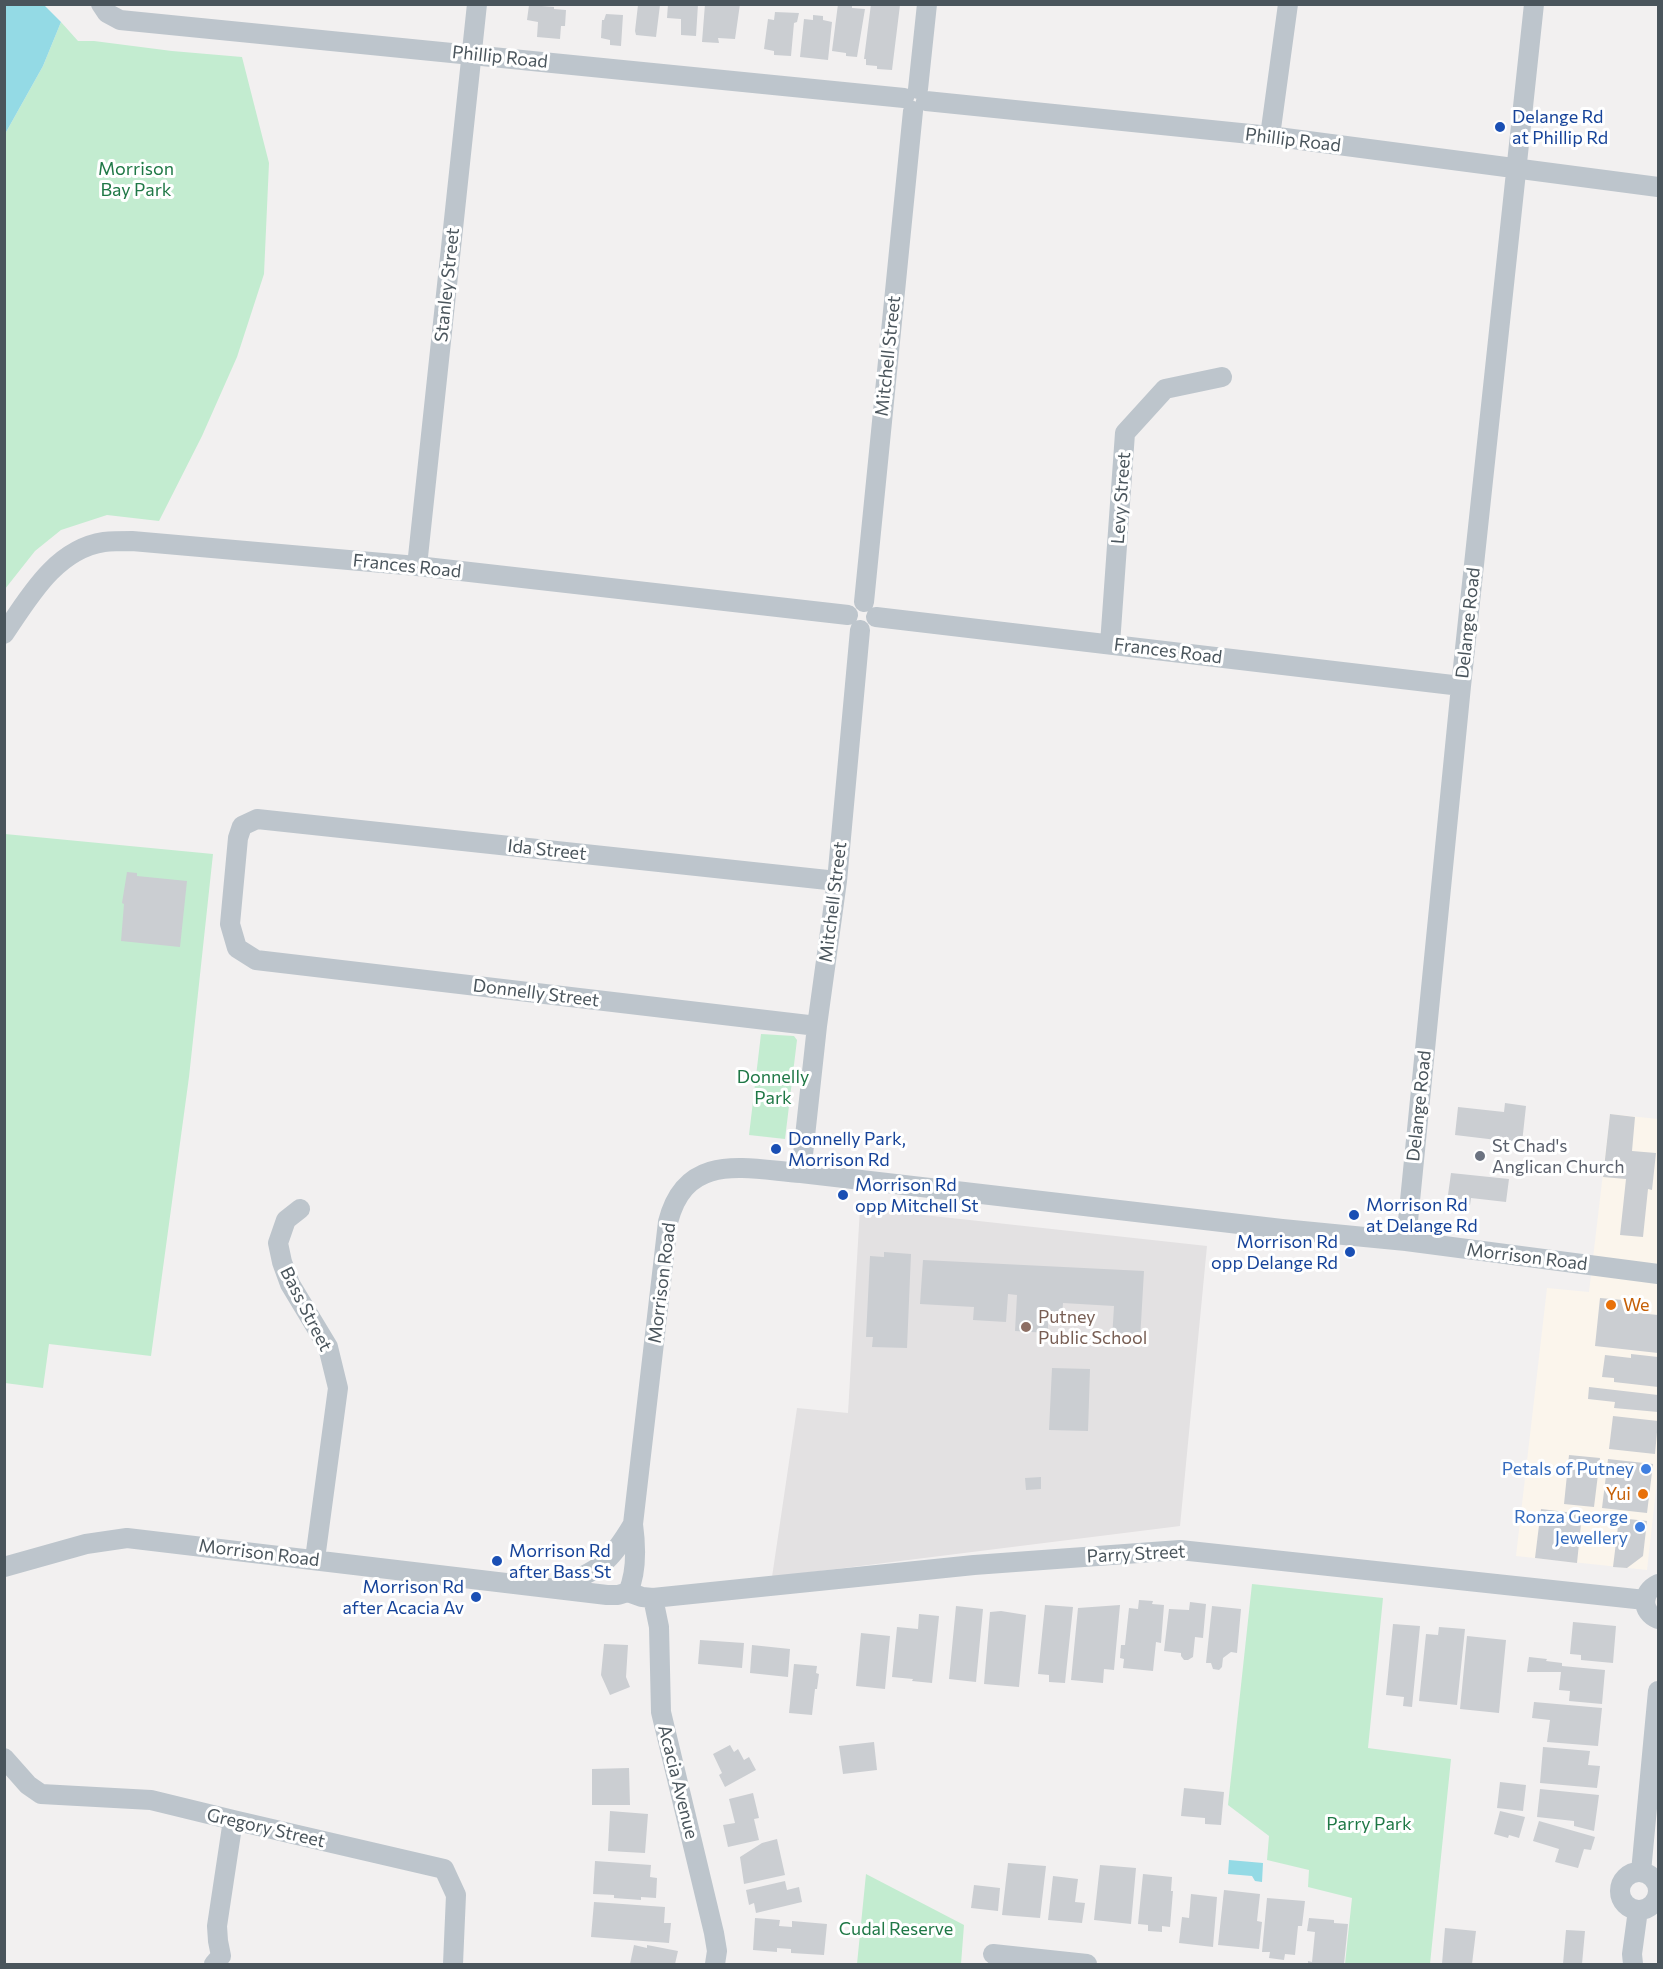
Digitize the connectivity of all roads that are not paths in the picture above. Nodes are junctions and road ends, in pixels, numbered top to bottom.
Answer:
1 (101, 4) edge
2 (477, 4) edge
3 (927, 4) edge
4 (1288, 4) edge
5 (1534, 4) edge
6 (471, 54) junction
7 (916, 100) junction
8 (1270, 136) junction
9 (1517, 169) junction
10 (1659, 187) edge
11 (1222, 377) dead end
12 (417, 566) junction
13 (870, 609) junction
14 (854, 622) junction
15 (4, 634) edge
16 (1110, 644) junction
17 (1461, 686) junction
18 (837, 881) junction
19 (256, 960) joint
20 (817, 1026) junction
21 (801, 1173) junction
22 (300, 1209) dead end
23 (1406, 1241) junction
24 (1659, 1274) edge
25 (633, 1524) junction
26 (315, 1559) junction
27 (4, 1567) edge
28 (1659, 1584) edge
29 (555, 1588) junction
30 (628, 1592) junction
31 (653, 1598) junction
32 (1645, 1600) junction
33 (1659, 1619) edge
34 (1659, 1691) edge
35 (4, 1758) edge
36 (233, 1821) junction
37 (1641, 1872) junction
38 (1658, 1893) edge
39 (1638, 1910) junction
40 (993, 1954) dead end
41 (214, 1965) edge
42 (453, 1965) edge
43 (716, 1965) edge
44 (1087, 1965) edge
45 (1633, 1965) edge

1 - 6 street, Phillip Road
2 - 6 street, Stanley Street
3 - 7 street, Mitchell Street
4 - 8 street
5 - 9 street, Delange Road
6 - 7 street, Phillip Road
6 - 12 street, Stanley Street
7 - 8 street, Phillip Road
7 - 13 street, Mitchell Street
8 - 9 street, Phillip Road
9 - 10 street, Phillip Road
9 - 17 street, Delange Road
11 - 16 street, Levy Street
12 - 14 street, Frances Road
12 - 15 street, Frances Road
13 - 14 street
13 - 16 street, Frances Road
14 - 18 street, Mitchell Street
16 - 17 street, Frances Road
17 - 23 street, Delange Road
18 - 19 street, Ida Street
18 - 20 street, Mitchell Street
19 - 20 street, Donnelly Street
20 - 21 street, Mitchell Street
21 - 23 street, Morrison Road
21 - 25 street, Morrison Road
22 - 26 street, Bass Street
23 - 24 street, Morrison Road
25 - 29 street
25 - 30 street, Morrison Road
26 - 27 street, Morrison Road
26 - 29 street, Morrison Road
28 - 32 street
29 - 30 street, Morrison Road
30 - 31 street, Parry Street
31 - 32 street, Parry Street
31 - 43 street, Acacia Avenue
32 - 33 street
34 - 37 street
35 - 36 street, Gregory Street
36 - 41 street
36 - 42 street, Gregory Street
37 - 38 street
37 - 39 street
38 - 39 street
39 - 45 street
40 - 44 street

